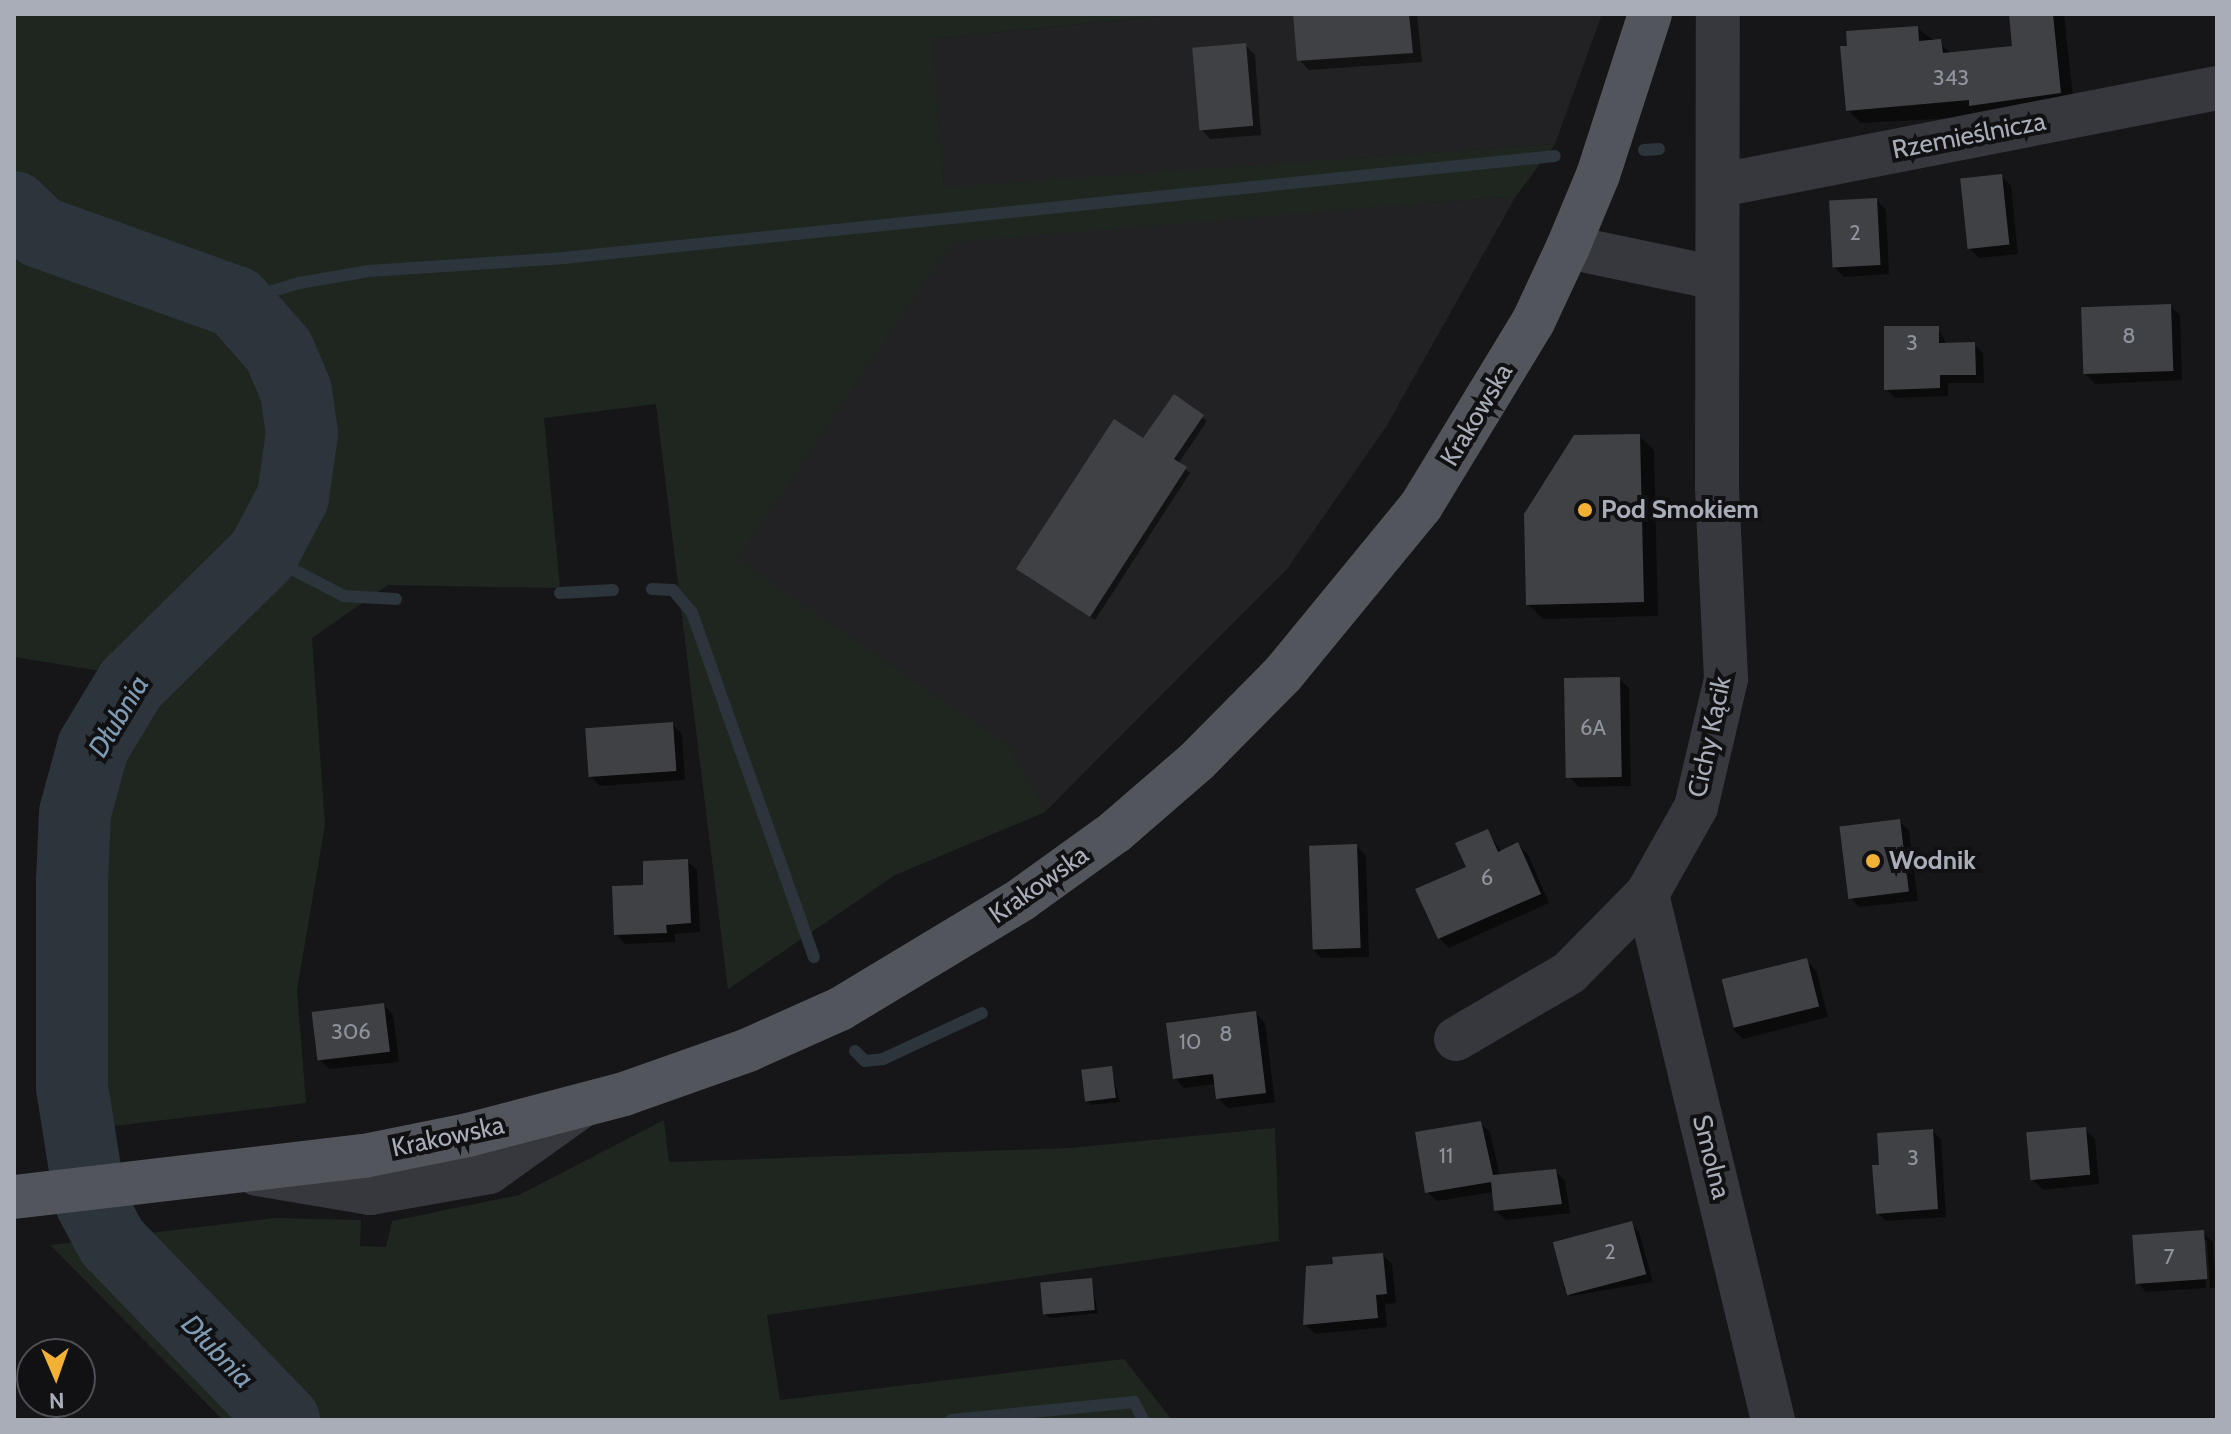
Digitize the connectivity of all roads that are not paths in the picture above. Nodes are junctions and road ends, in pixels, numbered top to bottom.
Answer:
1 (1650, 14) edge
2 (1718, 14) edge
3 (2217, 88) edge
4 (1721, 185) junction
5 (1568, 247) junction
6 (1716, 278) junction
7 (1647, 894) junction
8 (1456, 1039) dead end
9 (28, 1195) edge
10 (1773, 1420) edge

1 - 5 main road, Krakowska
2 - 4 street, Cichy Kącik
3 - 4 street, Rzemieślnicza
4 - 6 street, Cichy Kącik
5 - 6 street
5 - 9 main road, Krakowska
6 - 7 street, Cichy Kącik
7 - 8 street, Cichy Kącik
7 - 10 street, Smolna

